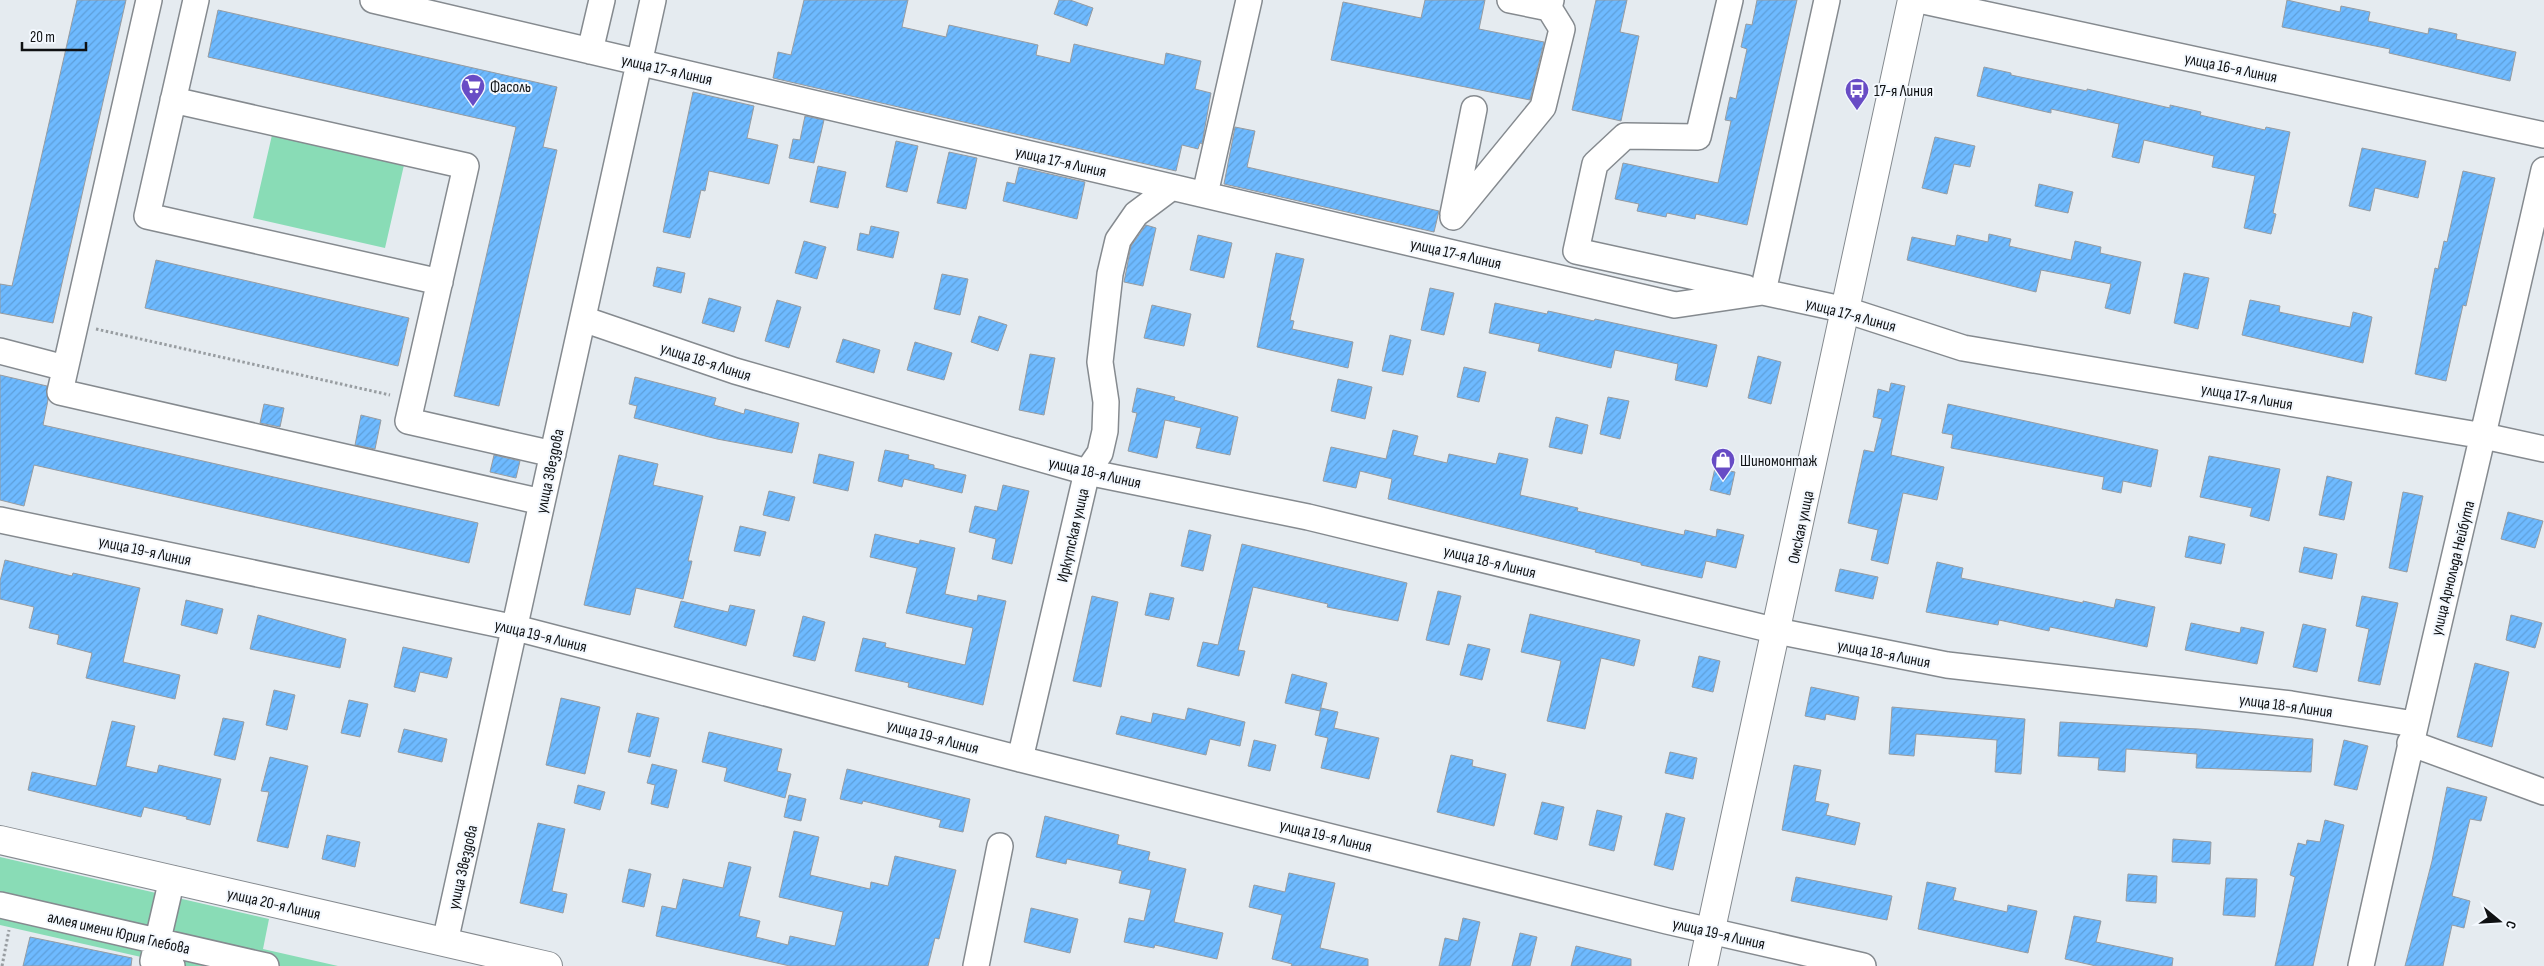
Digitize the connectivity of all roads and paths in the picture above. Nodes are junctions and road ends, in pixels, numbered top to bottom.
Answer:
1 (149, 0) edge
2 (196, 0) edge
3 (373, 0) edge
4 (602, 0) edge
5 (653, 0) edge
6 (1249, 0) edge
7 (1510, 0) edge
8 (1730, 0) edge
9 (1826, 0) edge
10 (1912, 0) edge
11 (1919, 0) edge
12 (1550, 4) edge
13 (590, 51) junction
14 (639, 63) junction
15 (173, 100) junction
16 (1474, 109) dead end
17 (2544, 135) edge
18 (2544, 170) edge
19 (1172, 187) junction
20 (1205, 194) junction
21 (1453, 216) junction
22 (1446, 251) junction
23 (440, 282) junction
24 (1763, 292) junction
25 (1846, 310) junction
26 (583, 319) junction
27 (75, 324) junction
28 (0, 351) edge
29 (65, 368) junction
30 (413, 400) junction
31 (2484, 436) junction
32 (2544, 450) edge
33 (553, 454) junction
34 (1087, 472) junction
35 (542, 502) junction
36 (0, 520) edge
37 (516, 628) junction
38 (1777, 632) junction
39 (2412, 734) junction
40 (1020, 759) junction
41 (2544, 792) edge
42 (0, 840) edge
43 (1000, 846) dead end
44 (172, 880) junction
45 (7, 907) edge
46 (1712, 932) junction
47 (157, 941) junction
48 (445, 942) junction
49 (476, 958) edge
50 (2, 966) edge
51 (172, 966) edge
52 (266, 966) edge
53 (548, 966) edge
54 (976, 966) edge
55 (1704, 966) edge
56 (1863, 966) edge
57 (2361, 966) edge

1 - 27 street
2 - 15 street
3 - 13 street, улица 17-я Линия
4 - 13 street
5 - 14 street, улица Звездова
6 - 20 street
7 - 12 street
8 - 24 street
9 - 24 street
10 - 25 main road, Омская улица
11 - 17 street, улица 16-я Линия
12 - 21 street
13 - 14 street, улица 17-я Линия
14 - 19 street, улица 17-я Линия
14 - 26 street, улица Звездова
15 - 23 street
15 - 23 street
16 - 21 street
18 - 31 street, улица Арнольда Нейбута
19 - 20 street, улица 17-я Линия
19 - 34 street, Иркутская улица
20 - 22 street, улица 17-я Линия
21 - 22 street
22 - 24 street, улица 17-я Линия
23 - 30 street
24 - 25 street, улица 17-я Линия
25 - 31 street, улица 17-я Линия
25 - 38 main road, Омская улица
26 - 33 street, улица Звездова
26 - 34 street, улица 18-я Линия
27 - 29 street
27 - 30 path
28 - 29 street
29 - 35 street
30 - 33 street
31 - 32 street, улица 17-я Линия
31 - 39 street, улица Арнольда Нейбута
33 - 35 street, улица Звездова
34 - 38 street, улица 18-я Линия
34 - 40 street, Иркутская улица
35 - 37 street, улица Звездова
36 - 37 street, улица 19-я Линия
37 - 40 street, улица 19-я Линия
37 - 48 street, улица Звездова
38 - 39 street, улица 18-я Линия
38 - 46 main road, Омская улица
39 - 41 street, улица 18-я Линия
39 - 57 street, улица Арнольда Нейбута
40 - 46 street, улица 19-я Линия
42 - 44 main road, улица 20-я Линия
43 - 54 street
44 - 47 street
44 - 48 main road, улица 20-я Линия
45 - 47 street, аллея имени Юрия Глебова
45 - 50 path
46 - 55 main road, Омская улица
46 - 56 street, улица 19-я Линия
47 - 51 street
47 - 52 street, аллея имени Юрия Глебова
48 - 49 main road, улица 20-я Линия
49 - 53 main road, улица 20-я Линия

